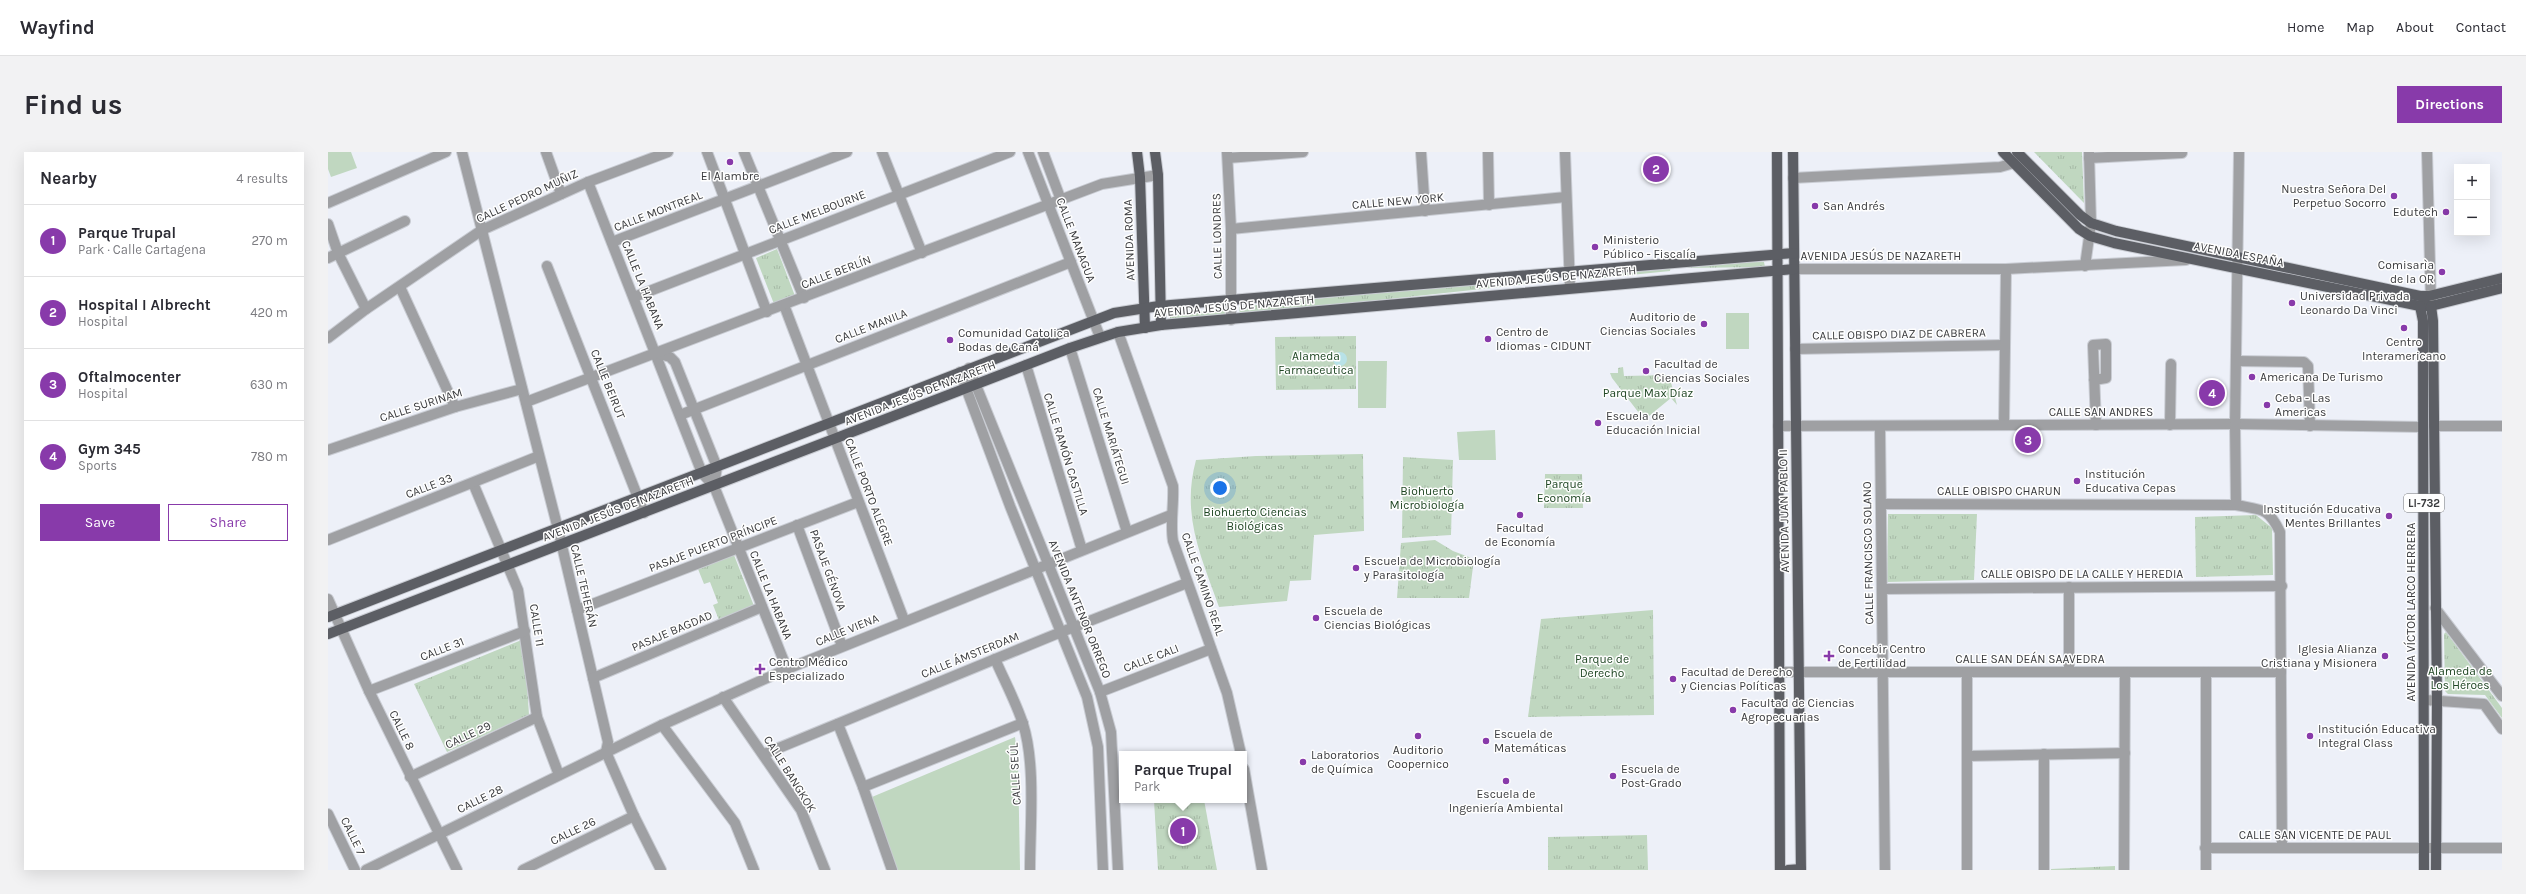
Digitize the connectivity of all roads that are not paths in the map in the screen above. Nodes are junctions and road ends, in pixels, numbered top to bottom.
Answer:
1 (446, 152) edge
2 (462, 152) edge
3 (546, 152) edge
4 (668, 152) edge
5 (707, 152) edge
6 (744, 152) edge
7 (847, 152) edge
8 (882, 152) edge
9 (1010, 152) edge
10 (1028, 152) edge
11 (1043, 152) edge
12 (1137, 152) edge
13 (1154, 152) edge
14 (1303, 152) edge
15 (1420, 152) edge
16 (1488, 152) edge
17 (1564, 152) edge
18 (1777, 152) edge
19 (1793, 152) edge
20 (2002, 152) edge
21 (2016, 152) edge
22 (2239, 152) edge
23 (2427, 152) edge
24 (2182, 153) edge
25 (1227, 155) edge
26 (2089, 155) edge
27 (2014, 164) junction
28 (1158, 175) junction
29 (1140, 177) junction
30 (1793, 178) junction
31 (588, 182) junction
32 (758, 186) junction
33 (561, 194) junction
34 (899, 195) junction
35 (1566, 197) junction
36 (725, 200) junction
37 (1061, 200) junction
38 (328, 204) edge
39 (1049, 205) junction
40 (1489, 205) junction
41 (1425, 212) junction
42 (405, 221) dead end
43 (2091, 223) junction
44 (328, 224) edge
45 (1231, 229) junction
46 (482, 230) junction
47 (2090, 236) junction
48 (780, 241) junction
49 (612, 242) junction
50 (338, 253) junction
51 (922, 253) junction
52 (1794, 253) junction
53 (745, 254) junction
54 (1778, 254) junction
55 (2238, 256) junction
56 (328, 258) edge
57 (2196, 259) junction
58 (1071, 262) junction
59 (547, 266) dead end
60 (2085, 266) junction
61 (2238, 267) junction
62 (1794, 269) junction
63 (2006, 269) junction
64 (1778, 270) junction
65 (1568, 272) junction
66 (2502, 278) edge
67 (400, 287) junction
68 (1570, 288) junction
69 (2502, 288) edge
70 (634, 297) junction
71 (804, 298) junction
72 (1231, 300) junction
73 (2430, 301) junction
74 (784, 305) junction
75 (1159, 306) junction
76 (2420, 306) junction
77 (1144, 307) junction
78 (366, 309) junction
79 (767, 312) junction
80 (1093, 320) junction
81 (1231, 320) junction
82 (1161, 325) junction
83 (1145, 328) junction
84 (1118, 332) junction
85 (1100, 337) junction
86 (328, 338) edge
87 (2004, 344) junction
88 (1070, 348) junction
89 (1795, 348) junction
90 (656, 353) junction
91 (2236, 361) junction
92 (806, 364) junction
93 (2171, 364) dead end
94 (1026, 365) junction
95 (964, 370) junction
96 (591, 378) junction
97 (2094, 380) dead end
98 (923, 386) junction
99 (971, 387) junction
100 (522, 389) junction
101 (526, 402) junction
102 (929, 403) junction
103 (455, 407) junction
104 (694, 409) junction
105 (680, 415) junction
106 (828, 424) junction
107 (2235, 424) junction
108 (2004, 425) junction
109 (2096, 425) junction
110 (2170, 425) junction
111 (1778, 426) junction
112 (1796, 426) junction
113 (2310, 426) junction
114 (2434, 426) junction
115 (2502, 426) edge
116 (1880, 427) junction
117 (2423, 427) junction
118 (835, 440) junction
119 (328, 450) edge
120 (539, 456) junction
121 (717, 467) junction
122 (702, 473) junction
123 (473, 483) junction
124 (714, 486) junction
125 (638, 498) junction
126 (1023, 501) junction
127 (858, 502) junction
128 (1881, 504) junction
129 (2236, 505) junction
130 (1010, 506) junction
131 (644, 513) junction
132 (1171, 515) junction
133 (797, 525) junction
134 (558, 529) junction
135 (1127, 532) junction
136 (328, 540) edge
137 (561, 544) junction
138 (739, 548) junction
139 (503, 550) junction
140 (1082, 550) junction
141 (1048, 563) junction
142 (509, 565) junction
143 (1035, 568) junction
144 (1187, 583) junction
145 (2282, 586) junction
146 (2069, 587) junction
147 (1882, 589) junction
148 (328, 599) edge
149 (762, 607) junction
150 (2436, 608) junction
151 (577, 610) junction
152 (331, 616) edge
153 (904, 620) junction
154 (1074, 627) junction
155 (340, 630) junction
156 (525, 631) junction
157 (1061, 632) junction
158 (328, 634) edge
159 (842, 646) junction
160 (1211, 649) junction
161 (995, 659) junction
162 (787, 668) junction
163 (1779, 672) junction
164 (1799, 672) junction
165 (1882, 672) junction
166 (1967, 672) junction
167 (2069, 672) junction
168 (2125, 672) junction
169 (2206, 672) junction
170 (2281, 672) junction
171 (593, 678) junction
172 (369, 691) junction
173 (1100, 692) junction
174 (2502, 696) edge
175 (723, 697) junction
176 (2425, 700) junction
177 (2437, 702) junction
178 (537, 717) junction
179 (1023, 723) junction
180 (838, 724) junction
181 (662, 725) junction
182 (2502, 729) edge
183 (1240, 751) edge
184 (606, 752) junction
185 (764, 754) junction
186 (2044, 754) junction
187 (2125, 754) junction
188 (1967, 756) junction
189 (559, 775) junction
190 (410, 777) junction
191 (1119, 784) edge
192 (1099, 785) junction
193 (863, 787) junction
194 (1247, 788) edge
195 (328, 816) edge
196 (634, 816) junction
197 (438, 835) junction
198 (2205, 848) junction
199 (2282, 848) junction
200 (2424, 848) junction
201 (2436, 848) junction
202 (2502, 848) edge
203 (538, 867) edge
204 (355, 870) edge
205 (366, 870) edge
206 (457, 870) edge
207 (523, 870) edge
208 (661, 870) edge
209 (754, 870) edge
210 (826, 870) edge
211 (892, 870) edge
212 (1030, 870) edge
213 (1103, 870) edge
214 (1118, 870) edge
215 (1262, 870) edge
216 (1780, 870) edge
217 (1788, 870) edge
218 (1801, 870) edge
219 (1885, 870) edge
220 (1967, 870) edge
221 (2044, 870) edge
222 (2124, 870) edge
223 (2206, 870) edge
224 (2424, 870) edge
225 (2436, 870) edge

1 - 38 street
2 - 46 street, CALLE TEHERÁN
3 - 33 street
4 - 31 street, CALLE PEDRO MUÑIZ
5 - 36 street
6 - 32 street
7 - 32 street, CALLE MONTREAL
8 - 34 street
9 - 34 street, CALLE MELBOURNE
10 - 39 street, CALLE MANAGUA
11 - 37 street, CALLE MANAGUA
12 - 29 main road, AVENIDA ROMA
13 - 28 main road
14 - 25 street
15 - 41 street
16 - 40 street
17 - 35 street
18 - 54 main road, AVENIDA JUAN PABLO II
19 - 30 main road, AVENIDA JUAN PABLO II
20 - 27 main road, AVENIDA ESPAÑA
21 - 43 main road, AVENIDA ESPAÑA
22 - 55 street
23 - 73 street
24 - 26 street
25 - 45 street, CALLE LONDRES
26 - 43 street
27 - 30 street
27 - 47 main road, AVENIDA ESPAÑA
28 - 29 street, CALLE BERLÍN
28 - 75 main road
29 - 37 street, CALLE BERLÍN
29 - 77 main road, AVENIDA ROMA
30 - 52 main road, AVENIDA JUAN PABLO II
31 - 33 street, CALLE PEDRO MUÑIZ
31 - 49 street, CALLE LA HABANA
32 - 36 street, CALLE MONTREAL
32 - 48 street
33 - 46 street, CALLE PEDRO MUÑIZ
34 - 48 street, CALLE MELBOURNE
34 - 51 street
35 - 40 street, CALLE NEW YORK
35 - 65 street
36 - 49 street, CALLE MONTREAL
36 - 53 street
37 - 39 street, CALLE BERLÍN
39 - 51 street, CALLE BERLÍN
39 - 58 street, CALLE MANAGUA
40 - 41 street, CALLE NEW YORK
41 - 45 street, CALLE NEW YORK
42 - 50 street
43 - 47 street
43 - 55 main road, AVENIDA ESPAÑA
44 - 50 street
45 - 72 street, CALLE LONDRES
46 - 67 street, CALLE PEDRO MUÑIZ
46 - 100 street, CALLE TEHERÁN
47 - 57 main road, AVENIDA ESPAÑA
47 - 60 street
48 - 53 street, CALLE MELBOURNE
48 - 71 street
49 - 70 street, CALLE LA HABANA
50 - 56 street
50 - 78 street
51 - 71 street, CALLE BERLÍN
52 - 54 main road, AVENIDA JESÚS DE NAZARETH
52 - 62 main road, AVENIDA JUAN PABLO II
53 - 70 street, CALLE MELBOURNE
53 - 79 street
54 - 64 main road, AVENIDA JUAN PABLO II
54 - 65 main road, AVENIDA JESÚS DE NAZARETH
55 - 61 street
55 - 73 main road, AVENIDA ESPAÑA
57 - 60 street, AVENIDA JESÚS DE NAZARETH
57 - 61 main road, AVENIDA ESPAÑA
58 - 80 street, CALLE MANAGUA
58 - 92 street, CALLE MANILA
59 - 96 street, CALLE BEIRUT
60 - 63 street, AVENIDA JESÚS DE NAZARETH
61 - 76 main road, AVENIDA ESPAÑA
61 - 91 street
62 - 63 street, AVENIDA JESÚS DE NAZARETH
62 - 64 main road, AVENIDA JESÚS DE NAZARETH
62 - 89 main road, AVENIDA JUAN PABLO II
63 - 87 street
64 - 68 main road, AVENIDA JESÚS DE NAZARETH
64 - 111 main road, AVENIDA JUAN PABLO II
65 - 68 street
65 - 72 main road, AVENIDA JESÚS DE NAZARETH
66 - 73 main road, AVENIDA ESPAÑA
67 - 78 street, CALLE PEDRO MUÑIZ
67 - 103 street
68 - 81 main road, AVENIDA JESÚS DE NAZARETH
69 - 73 main road, AVENIDA ESPAÑA
70 - 90 street, CALLE LA HABANA
71 - 74 street, CALLE BERLÍN
72 - 75 main road, AVENIDA JESÚS DE NAZARETH
72 - 81 street, CALLE LONDRES
73 - 76 main road, AVENIDA ESPAÑA
73 - 114 main road, AVENIDA VÍCTOR LARCO HERRERA / LI-732
74 - 79 street, CALLE BERLÍN
74 - 92 street, CALLE PORTO ALEGRE
75 - 77 main road, AVENIDA JESÚS DE NAZARETH
75 - 82 main road
76 - 117 main road, AVENIDA VÍCTOR LARCO HERRERA / LI-732
77 - 80 main road, AVENIDA JESÚS DE NAZARETH
77 - 83 main road, AVENIDA ROMA
78 - 86 street, CALLE PEDRO MUÑIZ
79 - 90 street, CALLE BERLÍN
80 - 85 street, CALLE MANAGUA
80 - 95 main road, AVENIDA JESÚS DE NAZARETH
81 - 82 main road, AVENIDA JESÚS DE NAZARETH
82 - 83 main road, AVENIDA JESÚS DE NAZARETH
83 - 84 main road, AVENIDA JESÚS DE NAZARETH
84 - 85 main road, AVENIDA JESÚS DE NAZARETH
84 - 132 street, CALLE CAMINO REAL
85 - 88 main road, AVENIDA JESÚS DE NAZARETH
87 - 89 street, CALLE OBISPO DIAZ DE CABRERA
87 - 108 street
88 - 94 main road, AVENIDA JESÚS DE NAZARETH
88 - 135 street, CALLE MARIÁTEGUI
89 - 112 main road, AVENIDA JUAN PABLO II
90 - 96 street, CALLE BERLÍN
90 - 104 street
90 - 105 street, CALLE LA HABANA
91 - 107 street
91 - 113 street
92 - 104 street, CALLE MANILA
92 - 106 street, CALLE PORTO ALEGRE
93 - 110 street
94 - 99 main road, AVENIDA JESÚS DE NAZARETH
94 - 140 street, CALLE RAMÓN CASTILLA
95 - 98 main road, AVENIDA JESÚS DE NAZARETH
95 - 99 street, AVENIDA ANTENOR ORREGO
96 - 101 street, CALLE BERLÍN
96 - 125 street, CALLE BEIRUT
97 - 109 street
98 - 102 main road
98 - 106 main road, AVENIDA JESÚS DE NAZARETH
99 - 102 main road, AVENIDA JESÚS DE NAZARETH
99 - 126 street, AVENIDA ANTENOR ORREGO
99 - 130 street, AVENIDA ANTENOR ORREGO
100 - 101 street, CALLE TEHERÁN
100 - 103 street, CALLE SURINAM
101 - 120 street, CALLE TEHERÁN
102 - 118 main road, AVENIDA JESÚS DE NAZARETH
103 - 119 street, CALLE SURINAM
104 - 105 street, CALLE MANILA
104 - 121 street
105 - 122 street, CALLE LA HABANA
106 - 118 street, CALLE PORTO ALEGRE
106 - 121 main road, AVENIDA JESÚS DE NAZARETH
107 - 110 street, CALLE SAN ANDRES
107 - 113 street, CALLE SAN ANDRES
107 - 129 street
108 - 109 street, CALLE SAN ANDRES
108 - 116 street, CALLE SAN ANDRES
109 - 110 street, CALLE SAN ANDRES
111 - 112 street, CALLE SAN ANDRES
111 - 163 main road, AVENIDA JUAN PABLO II
112 - 116 street, CALLE SAN ANDRES
112 - 164 main road, AVENIDA JUAN PABLO II
113 - 117 street, CALLE SAN ANDRES
114 - 115 street
114 - 150 main road, AVENIDA VÍCTOR LARCO HERRERA / LI-732
116 - 128 street, CALLE FRANCISCO SOLANO
117 - 176 main road, AVENIDA VÍCTOR LARCO HERRERA / LI-732
118 - 124 main road, AVENIDA JESÚS DE NAZARETH
118 - 127 street, CALLE PORTO ALEGRE
120 - 123 street, CALLE 33
120 - 134 street, CALLE TEHERÁN
121 - 122 main road, AVENIDA JESÚS DE NAZARETH
121 - 124 street
122 - 124 street, CALLE LA HABANA
122 - 125 main road, AVENIDA JESÚS DE NAZARETH
123 - 136 street, CALLE 33
123 - 139 street, CALLE 11
124 - 131 main road, AVENIDA JESÚS DE NAZARETH
124 - 138 street, CALLE LA HABANA
125 - 131 street, CALLE BEIRUT
125 - 134 main road, AVENIDA JESÚS DE NAZARETH
126 - 130 street
126 - 141 street, AVENIDA ANTENOR ORREGO
127 - 133 street, PASAJE PUERTO PRÍNCIPE
127 - 153 street, CALLE PORTO ALEGRE
128 - 129 street, CALLE OBISPO CHARUN
128 - 147 street, CALLE FRANCISCO SOLANO
129 - 145 street, CALLE OBISPO CHARUN
130 - 143 street, AVENIDA ANTENOR ORREGO
131 - 137 main road, AVENIDA JESÚS DE NAZARETH
132 - 135 street, CALLE VIENA
132 - 144 street, CALLE CAMINO REAL
133 - 138 street, PASAJE PUERTO PRÍNCIPE
133 - 159 street, PASAJE GÉNOVA
134 - 137 street, CALLE TEHERÁN
134 - 139 main road, AVENIDA JESÚS DE NAZARETH
135 - 140 street, CALLE VIENA
137 - 142 main road, AVENIDA JESÚS DE NAZARETH
137 - 151 street, CALLE TEHERÁN
138 - 149 street, CALLE LA HABANA
138 - 151 street, PASAJE PUERTO PRÍNCIPE
139 - 142 street, CALLE 11
139 - 152 main road, AVENIDA JESÚS DE NAZARETH
140 - 141 street, CALLE VIENA
141 - 143 street, CALLE VIENA
141 - 154 street, AVENIDA ANTENOR ORREGO
142 - 155 main road, AVENIDA JESÚS DE NAZARETH
142 - 156 street, CALLE 11
143 - 153 street, CALLE VIENA
143 - 157 street, AVENIDA ANTENOR ORREGO
144 - 154 street, CALLE ÁMSTERDAM
144 - 160 street, CALLE CAMINO REAL
145 - 146 street, CALLE OBISPO DE LA CALLE Y HEREDIA
145 - 170 street, CALLE OBISPO CHARUN
146 - 147 street, CALLE OBISPO DE LA CALLE Y HEREDIA
146 - 167 street
147 - 165 street, CALLE FRANCISCO SOLANO
148 - 152 street, CALLE 8
149 - 162 street, CALLE LA HABANA
149 - 171 street, PASAJE BAGDAD
150 - 174 street
150 - 177 main road, AVENIDA VÍCTOR LARCO HERRERA / LI-732
151 - 171 street, CALLE TEHERÁN
152 - 155 street, CALLE 8
153 - 159 street, CALLE VIENA
154 - 157 street, CALLE ÁMSTERDAM
154 - 173 street, AVENIDA ANTENOR ORREGO
155 - 158 main road, AVENIDA JESÚS DE NAZARETH
155 - 172 street, CALLE 8
156 - 172 street, CALLE 31
156 - 178 street, CALLE 11
157 - 161 street, CALLE ÁMSTERDAM
157 - 192 street, AVENIDA ANTENOR ORREGO
159 - 162 street, CALLE VIENA
160 - 173 street, CALLE CALI
160 - 183 street, CALLE CAMINO REAL
161 - 179 street, CALLE SEÚL
161 - 180 street, CALLE ÁMSTERDAM
162 - 175 street, CALLE VIENA
163 - 164 street, CALLE SAN DEÁN SAAVEDRA
163 - 216 main road, AVENIDA JUAN PABLO II
164 - 165 street, CALLE SAN DEÁN SAAVEDRA
164 - 218 main road, AVENIDA JUAN PABLO II
165 - 166 street, CALLE SAN DEÁN SAAVEDRA
165 - 219 street, CALLE FRANCISCO SOLANO
166 - 167 street, CALLE SAN DEÁN SAAVEDRA
166 - 188 street
167 - 168 street, CALLE SAN DEÁN SAAVEDRA
168 - 169 street, CALLE SAN DEÁN SAAVEDRA
168 - 187 street
169 - 170 street, CALLE SAN DEÁN SAAVEDRA
169 - 198 street
170 - 199 street, CALLE OBISPO CHARUN
171 - 184 street, CALLE TEHERÁN
172 - 190 street, CALLE 8
173 - 191 street, AVENIDA ANTENOR ORREGO
175 - 181 street, CALLE VIENA
175 - 185 street, CALLE BANGKOK
176 - 177 street
176 - 200 main road, AVENIDA VÍCTOR LARCO HERRERA / LI-732
177 - 182 street
177 - 201 main road, AVENIDA VÍCTOR LARCO HERRERA / LI-732
178 - 189 street, CALLE 11
178 - 190 street, CALLE 29
179 - 193 street
179 - 212 street, CALLE SEÚL
180 - 185 street, CALLE ÁMSTERDAM
180 - 193 street
181 - 184 street, CALLE VIENA
181 - 209 street
184 - 189 street, CALLE 28
184 - 196 street, CALLE TEHERÁN
185 - 210 street, CALLE BANGKOK
186 - 187 street
186 - 188 street
186 - 221 street
187 - 222 street
188 - 220 street
189 - 197 street, CALLE 28
190 - 197 street, CALLE 8
191 - 192 street
191 - 214 street, AVENIDA ANTENOR ORREGO
192 - 213 street, AVENIDA ANTENOR ORREGO
193 - 211 street
194 - 215 street
195 - 204 street, CALLE 7
196 - 203 street, CALLE 26
196 - 208 street, CALLE TEHERÁN
197 - 205 street, CALLE 28
197 - 206 street, CALLE 8
198 - 199 street, CALLE SAN VICENTE DE PAUL
198 - 223 street
199 - 200 street, CALLE SAN VICENTE DE PAUL
200 - 201 street, CALLE SAN VICENTE DE PAUL
200 - 224 main road, AVENIDA VÍCTOR LARCO HERRERA / LI-732
201 - 202 street, CALLE SAN VICENTE DE PAUL
201 - 225 main road, AVENIDA VÍCTOR LARCO HERRERA / LI-732
203 - 207 street, CALLE 26
217 - 218 main road

